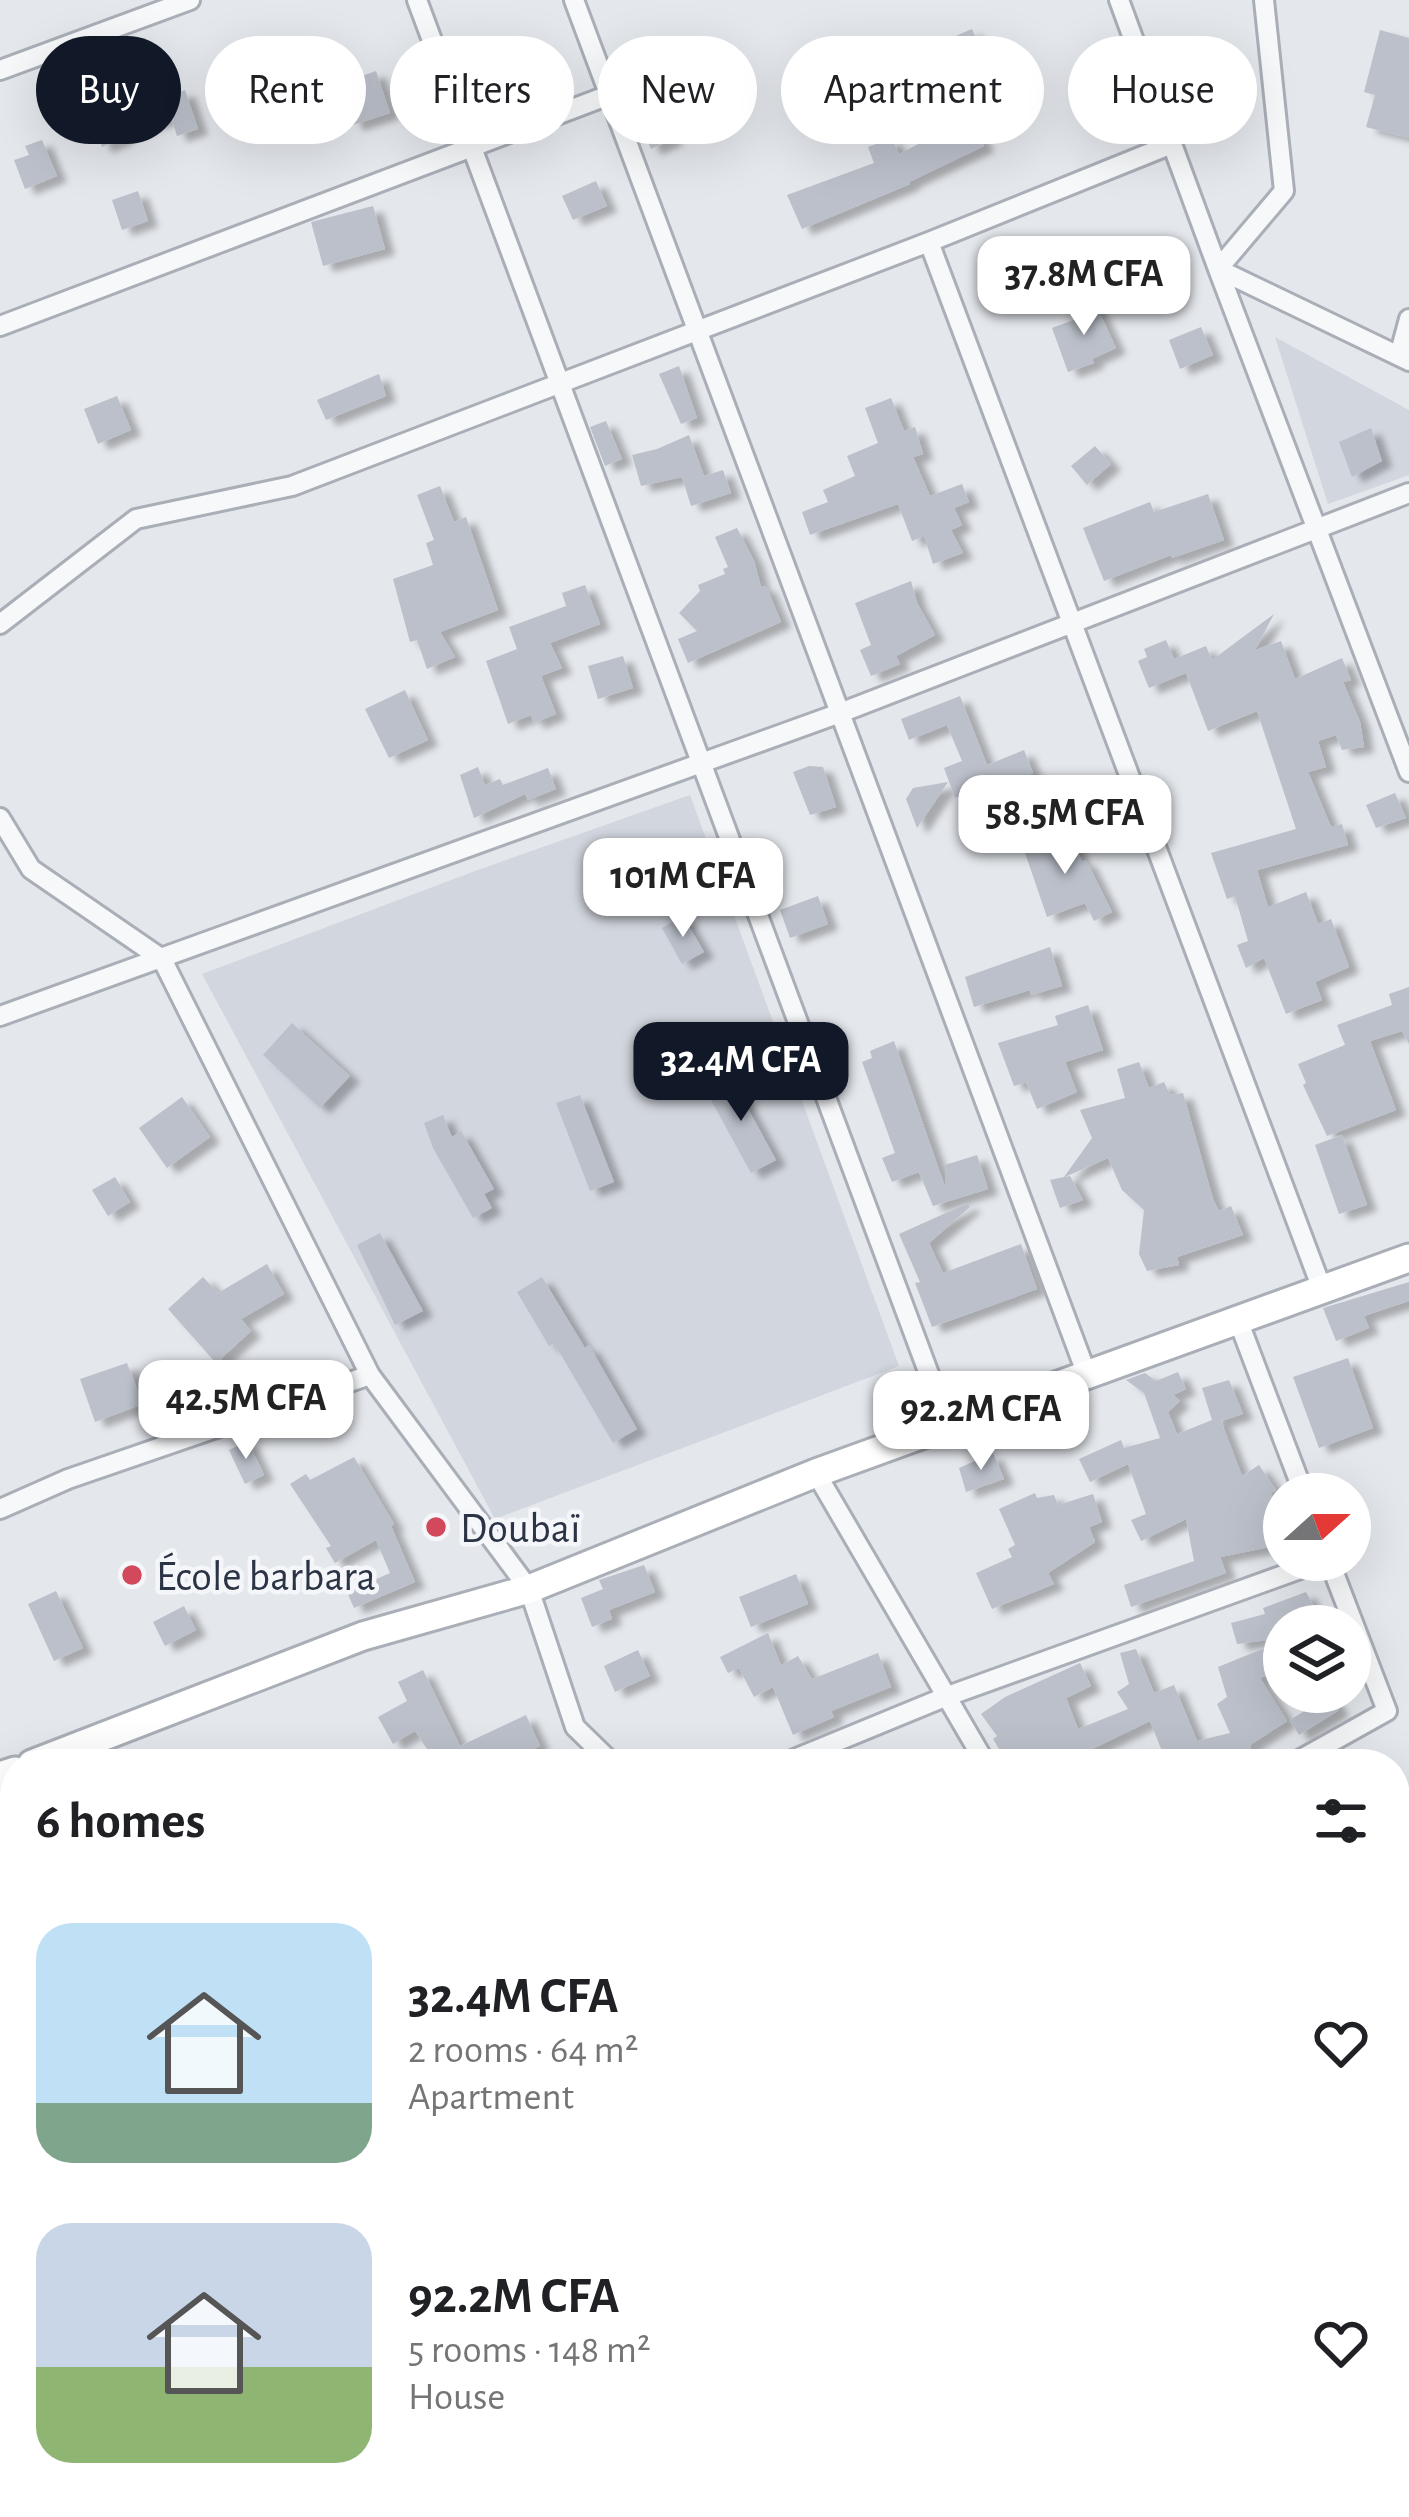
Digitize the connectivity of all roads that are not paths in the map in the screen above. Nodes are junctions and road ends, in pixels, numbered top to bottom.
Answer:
1 (190, 0) edge
2 (417, 0) edge
3 (574, 0) edge
4 (1119, 0) edge
5 (1264, 0) edge
6 (1132, 36) edge
7 (598, 65) edge
8 (0, 70) edge
9 (598, 99) edge
10 (627, 144) edge
11 (1172, 144) joint
12 (472, 149) junction
13 (929, 242) junction
14 (1218, 269) junction
15 (1409, 319) edge
16 (0, 326) edge
17 (697, 329) junction
18 (1404, 359) edge
19 (559, 383) junction
20 (1409, 494) edge
21 (1316, 529) junction
22 (1075, 622) junction
23 (0, 624) edge
24 (840, 713) junction
25 (701, 764) junction
26 (1409, 772) edge
27 (0, 818) edge
28 (162, 959) junction
29 (0, 1016) edge
30 (1409, 1258) edge
31 (1322, 1289) junction
32 (1238, 1320) junction
33 (370, 1375) junction
34 (1087, 1375) junction
35 (948, 1425) junction
36 (816, 1473) junction
37 (1296, 1473) edge
38 (0, 1509) edge
39 (1269, 1581) edge
40 (1335, 1581) edge
41 (529, 1589) junction
42 (946, 1697) junction
43 (1387, 1712) junction
44 (1409, 1716) edge
45 (71, 1749) edge
46 (598, 1749) edge
47 (819, 1749) edge
48 (977, 1749) edge
49 (1319, 1749) edge

1 - 8 street
2 - 12 street
3 - 7 street
4 - 6 street
5 - 14 street
9 - 12 street
10 - 17 street
11 - 13 street
11 - 14 street
12 - 16 street
12 - 19 street
13 - 17 street
13 - 22 street
14 - 18 street
14 - 21 street
15 - 18 street
17 - 19 street
17 - 24 street
19 - 23 street
19 - 25 street
20 - 21 street
21 - 22 street
21 - 26 street
22 - 24 street
22 - 31 street
24 - 25 street
24 - 34 street
25 - 28 street
25 - 35 street
27 - 28 street
28 - 29 street
28 - 33 street
30 - 31 street
31 - 32 street
32 - 34 street
32 - 37 street
33 - 38 street
33 - 41 street
34 - 35 street
35 - 36 street
36 - 41 street
36 - 42 street
39 - 42 street
40 - 43 street
41 - 45 street
41 - 46 street
42 - 47 street
42 - 48 street
43 - 44 street
43 - 49 street

